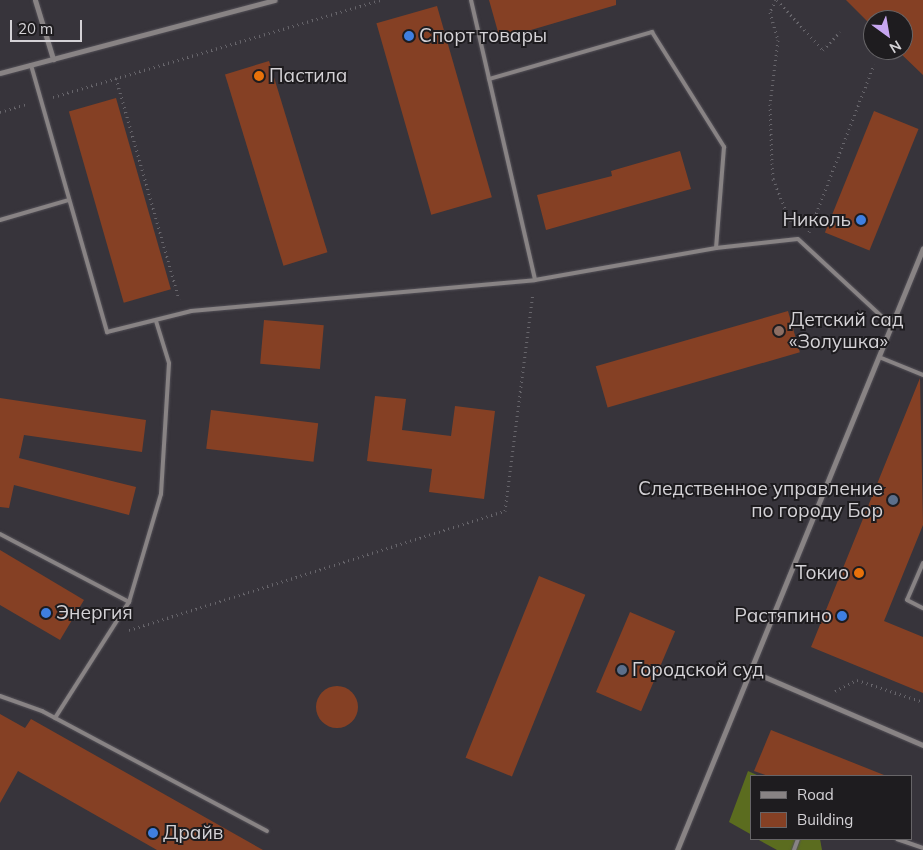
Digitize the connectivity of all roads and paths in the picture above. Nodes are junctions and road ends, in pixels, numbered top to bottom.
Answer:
1 (35, 0) edge
2 (274, 0) edge
3 (380, 0) edge
4 (470, 0) edge
5 (776, 0) edge
6 (840, 32) dead end
7 (53, 59) junction
8 (874, 64) dead end
9 (32, 65) junction
10 (0, 73) edge
11 (116, 78) junction
12 (489, 80) junction
13 (42, 100) junction
14 (0, 112) edge
15 (69, 200) junction
16 (0, 220) edge
17 (798, 239) junction
18 (804, 245) junction
19 (716, 248) junction
20 (923, 248) edge
21 (535, 280) junction
22 (182, 312) junction
23 (156, 321) junction
24 (892, 325) junction
25 (879, 357) junction
26 (923, 374) edge
27 (0, 534) edge
28 (923, 563) edge
29 (128, 602) junction
30 (923, 608) edge
31 (109, 636) junction
32 (751, 671) junction
33 (0, 696) edge
34 (818, 700) junction
35 (923, 702) edge
36 (55, 718) junction
37 (923, 745) edge
38 (267, 831) dead end
39 (900, 840) edge
40 (923, 848) edge
41 (677, 850) edge

1 - 7 street
2 - 7 street
3 - 11 path
4 - 12 lane
5 - 6 path
5 - 17 path
7 - 9 street
8 - 18 path
9 - 10 street
9 - 13 lane
11 - 13 path
11 - 22 path
12 - 19 lane
12 - 21 lane
13 - 14 path
13 - 15 lane
15 - 16 lane
15 - 23 lane
17 - 18 lane
17 - 19 lane
18 - 24 lane
19 - 21 lane
20 - 24 street
21 - 22 lane
21 - 31 path
22 - 23 lane
23 - 29 lane
24 - 25 street
25 - 26 lane
25 - 32 street
27 - 29 lane
28 - 30 lane
29 - 31 lane
31 - 36 lane
32 - 34 street
32 - 41 street
33 - 36 lane
34 - 35 path
34 - 37 street
36 - 38 lane
39 - 40 lane

